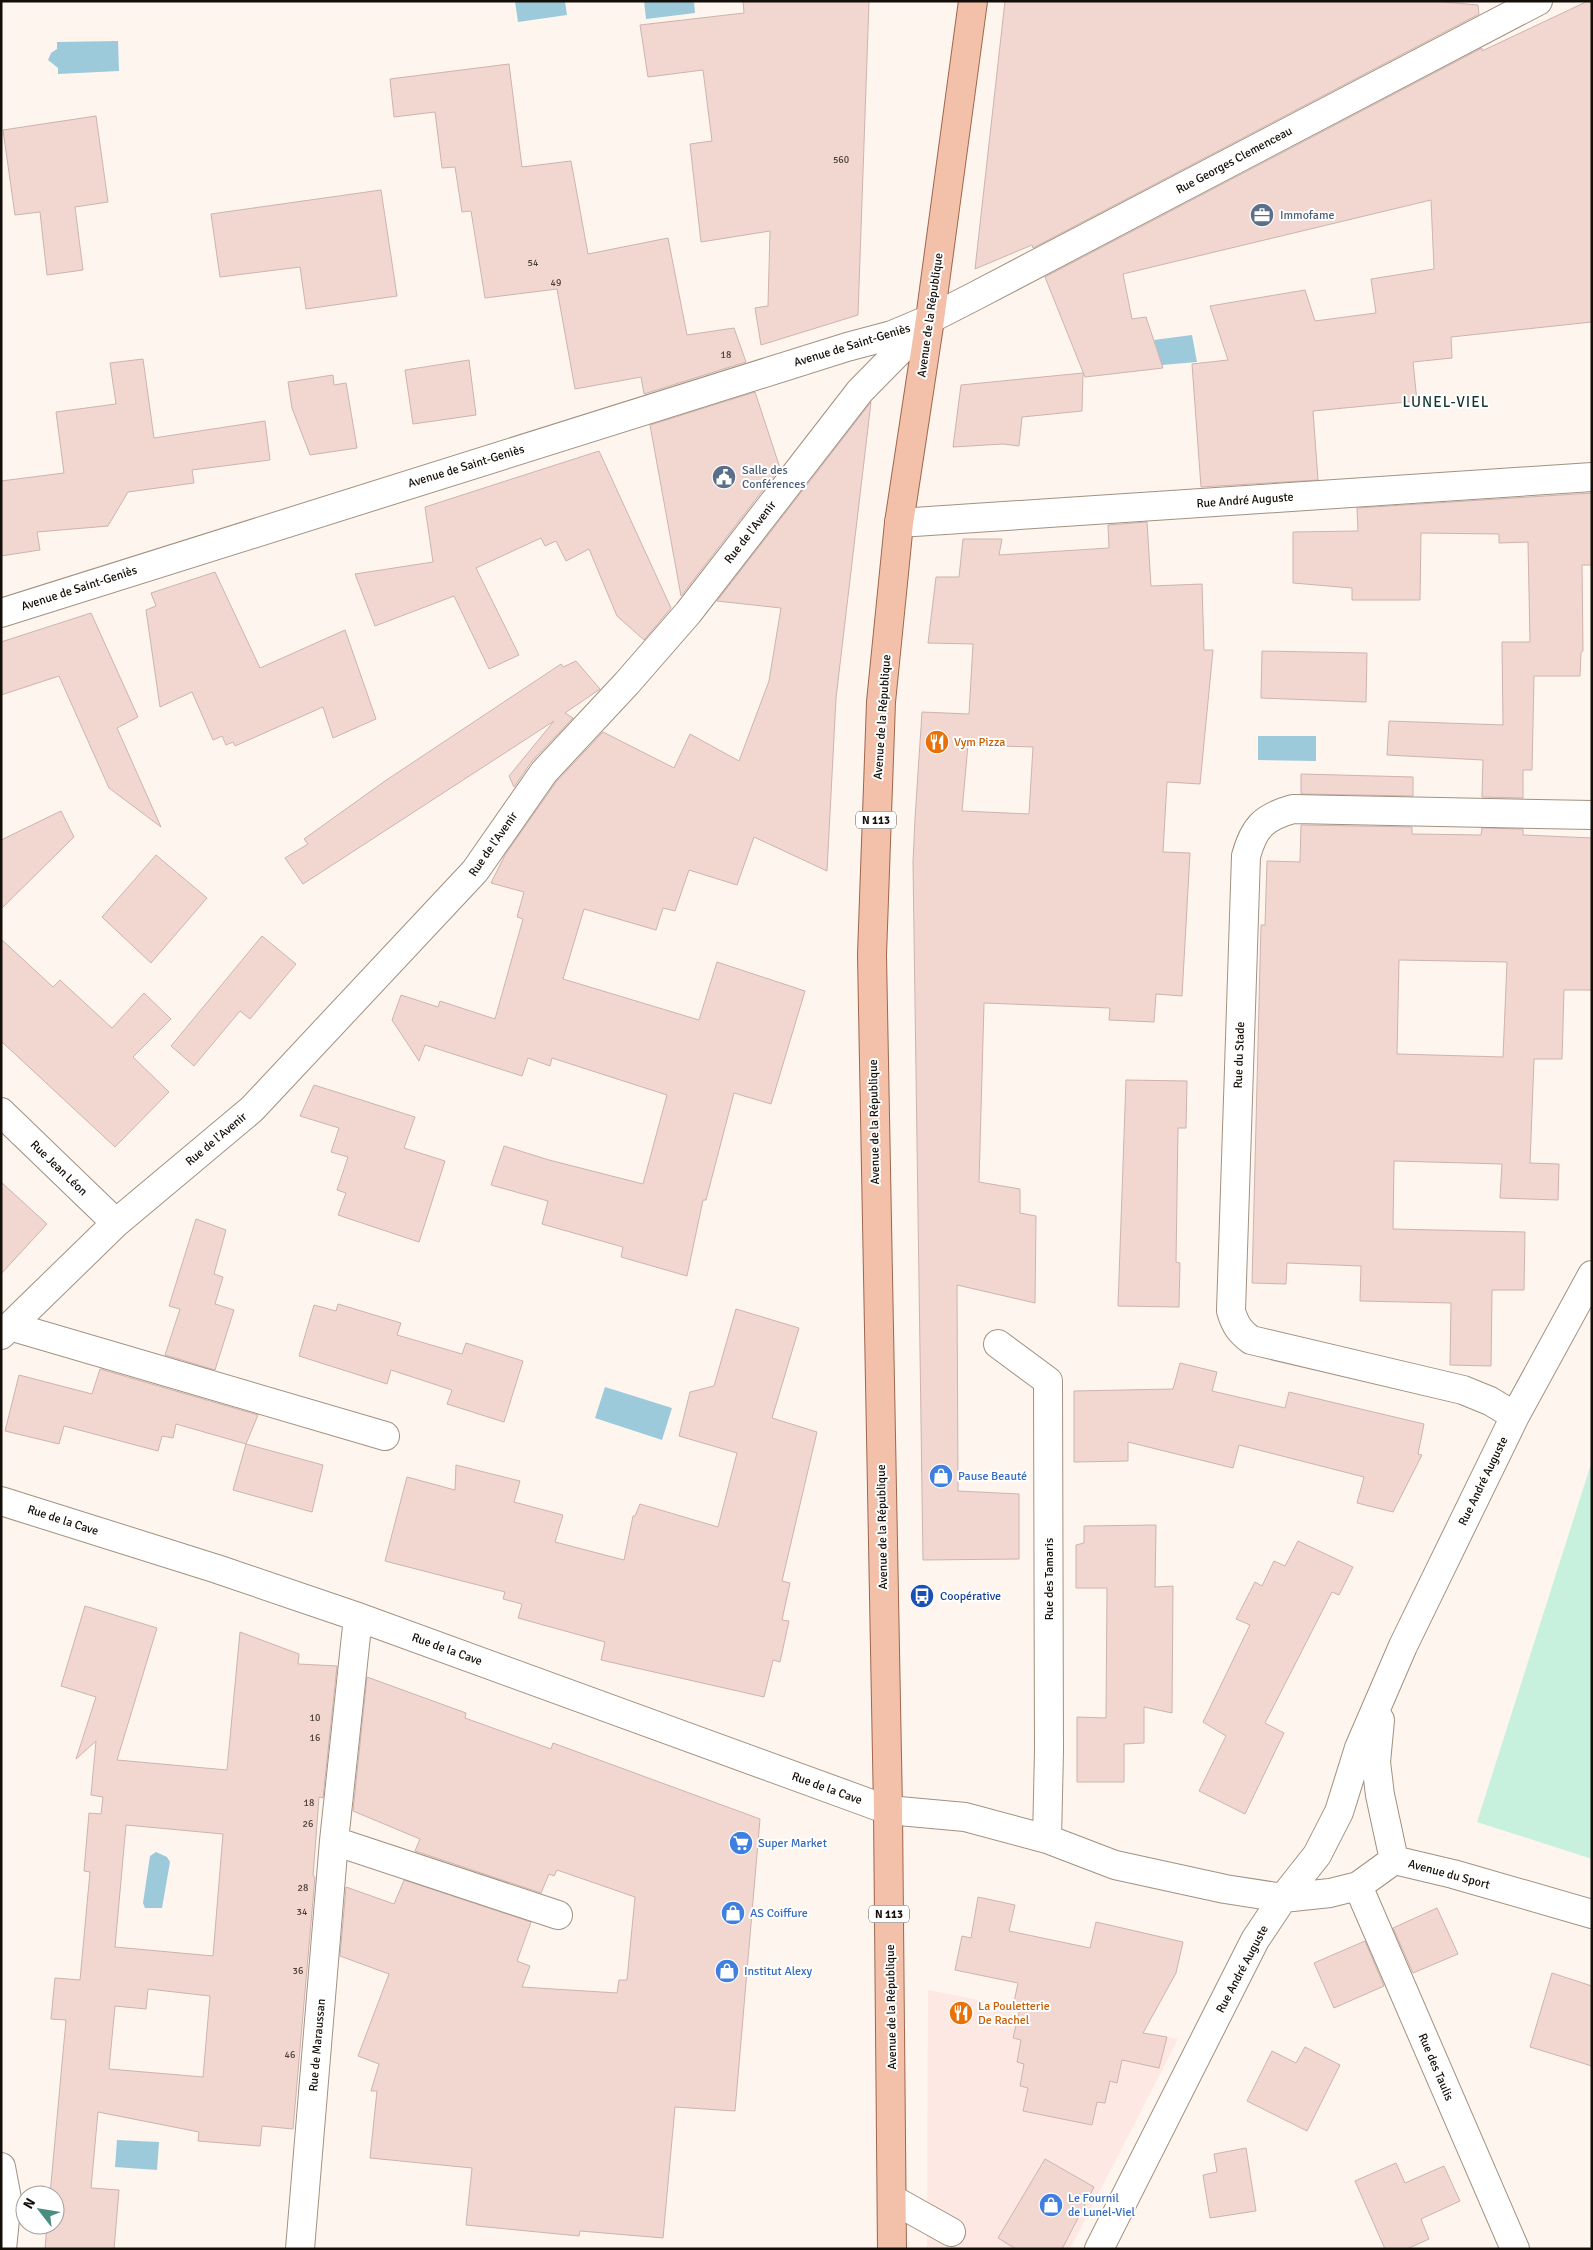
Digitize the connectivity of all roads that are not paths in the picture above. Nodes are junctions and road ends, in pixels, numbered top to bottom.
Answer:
1 (973, 1) edge
2 (1538, 1) edge
3 (930, 319) junction
4 (1592, 477) edge
5 (899, 523) junction
6 (1, 613) edge
7 (1592, 815) edge
8 (1, 1112) edge
9 (116, 1223) junction
10 (1592, 1275) edge
11 (6, 1331) edge
12 (998, 1344) dead end
13 (1515, 1416) junction
14 (385, 1436) dead end
15 (1, 1500) edge
16 (358, 1617) junction
17 (1383, 1691) junction
18 (888, 1810) junction
19 (1046, 1839) junction
20 (334, 1841) junction
21 (1394, 1860) junction
22 (1358, 1886) junction
23 (1282, 1898) junction
24 (1592, 1914) edge
25 (558, 1915) dead end
26 (1, 2167) edge
27 (892, 2200) junction
28 (952, 2232) dead end
29 (2, 2249) edge
30 (300, 2249) edge
31 (892, 2249) edge
32 (1099, 2249) edge
33 (1515, 2249) edge

1 - 3 main road, Avenue de la République / N 113
2 - 3 street, Rue Georges Clemenceau
3 - 5 main road, Avenue de la République / N 113
3 - 6 street, Avenue de Saint-Geniès
3 - 9 street, Rue de l'Avenir
4 - 5 street, Rue André Auguste
5 - 18 main road, Avenue de la République / N 113
7 - 13 street, Rue du Stade
8 - 9 street, Rue Jean Léon
9 - 11 street, Rue de l'Avenir
10 - 13 street, Rue André Auguste
11 - 14 street, Rue de l'Avenir
12 - 19 street, Rue des Tamaris
13 - 17 street, Rue André Auguste
15 - 16 street, Rue de la Cave
16 - 18 street, Rue de la Cave
16 - 20 street, Rue de Maraussan
17 - 21 street, Rue André Auguste
17 - 23 street, Rue André Auguste
18 - 19 street
18 - 27 main road, Avenue de la République / N 113
19 - 23 street
20 - 25 street
20 - 30 street, Rue de Maraussan
21 - 22 street, Avenue du Sport
21 - 24 street, Avenue du Sport
22 - 23 street, Avenue du Sport
22 - 33 street, Rue des Taulis
23 - 32 street, Rue André Auguste
26 - 29 street
27 - 28 street
27 - 31 main road, Avenue de la République / N 113

